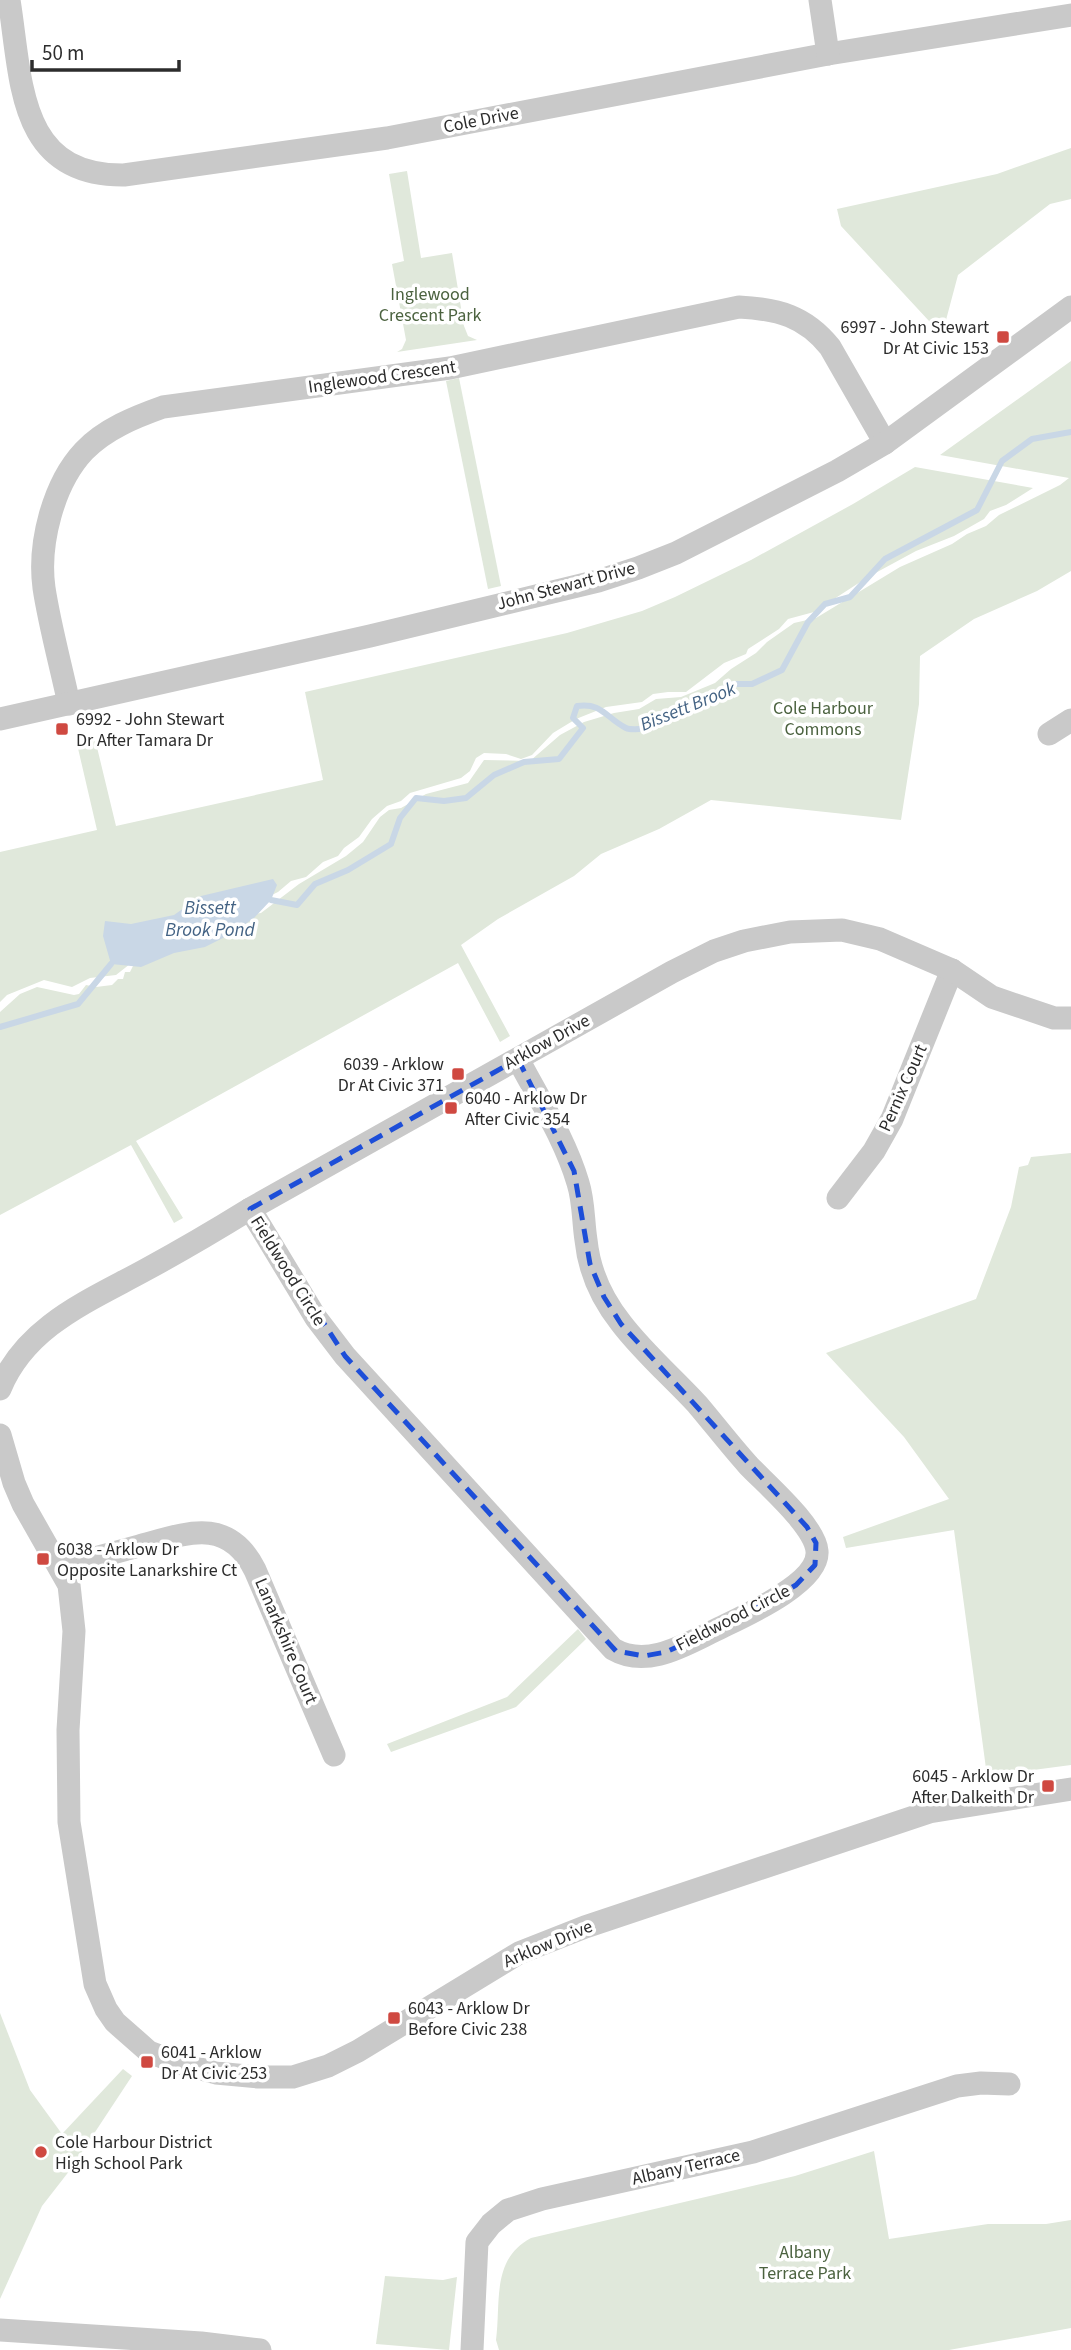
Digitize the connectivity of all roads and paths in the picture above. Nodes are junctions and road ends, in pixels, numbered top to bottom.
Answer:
1 (9, 0) edge
2 (820, 0) edge
3 (1071, 15) edge
4 (828, 54) junction
5 (1071, 307) edge
6 (885, 443) junction
7 (69, 704) junction
8 (0, 719) edge
9 (1071, 720) edge
10 (1049, 734) dead end
11 (952, 970) junction
12 (1071, 1018) edge
13 (517, 1059) junction
14 (838, 1198) dead end
15 (250, 1209) junction
16 (0, 1389) edge
17 (0, 1435) edge
18 (61, 1567) junction
19 (334, 1755) dead end
20 (1071, 1789) edge
21 (1009, 2084) dead end
22 (0, 2330) edge
23 (260, 2350) edge
24 (472, 2350) edge

1 - 4 street, Cole Drive
2 - 4 street
3 - 4 street, Cole Drive
5 - 6 street, John Stewart Drive
6 - 7 street, John Stewart Drive
6 - 7 street, Inglewood Crescent
7 - 8 street, John Stewart Drive
9 - 10 street
11 - 12 street, Arklow Drive
11 - 13 street, Arklow Drive
11 - 14 street, Pernix Court
13 - 15 street, Arklow Drive
13 - 15 street, Fieldwood Circle
15 - 16 street, Arklow Drive
17 - 18 street, Arklow Drive
18 - 19 street, Lanarkshire Court
18 - 20 street, Arklow Drive
21 - 24 street, Albany Terrace
22 - 23 street

